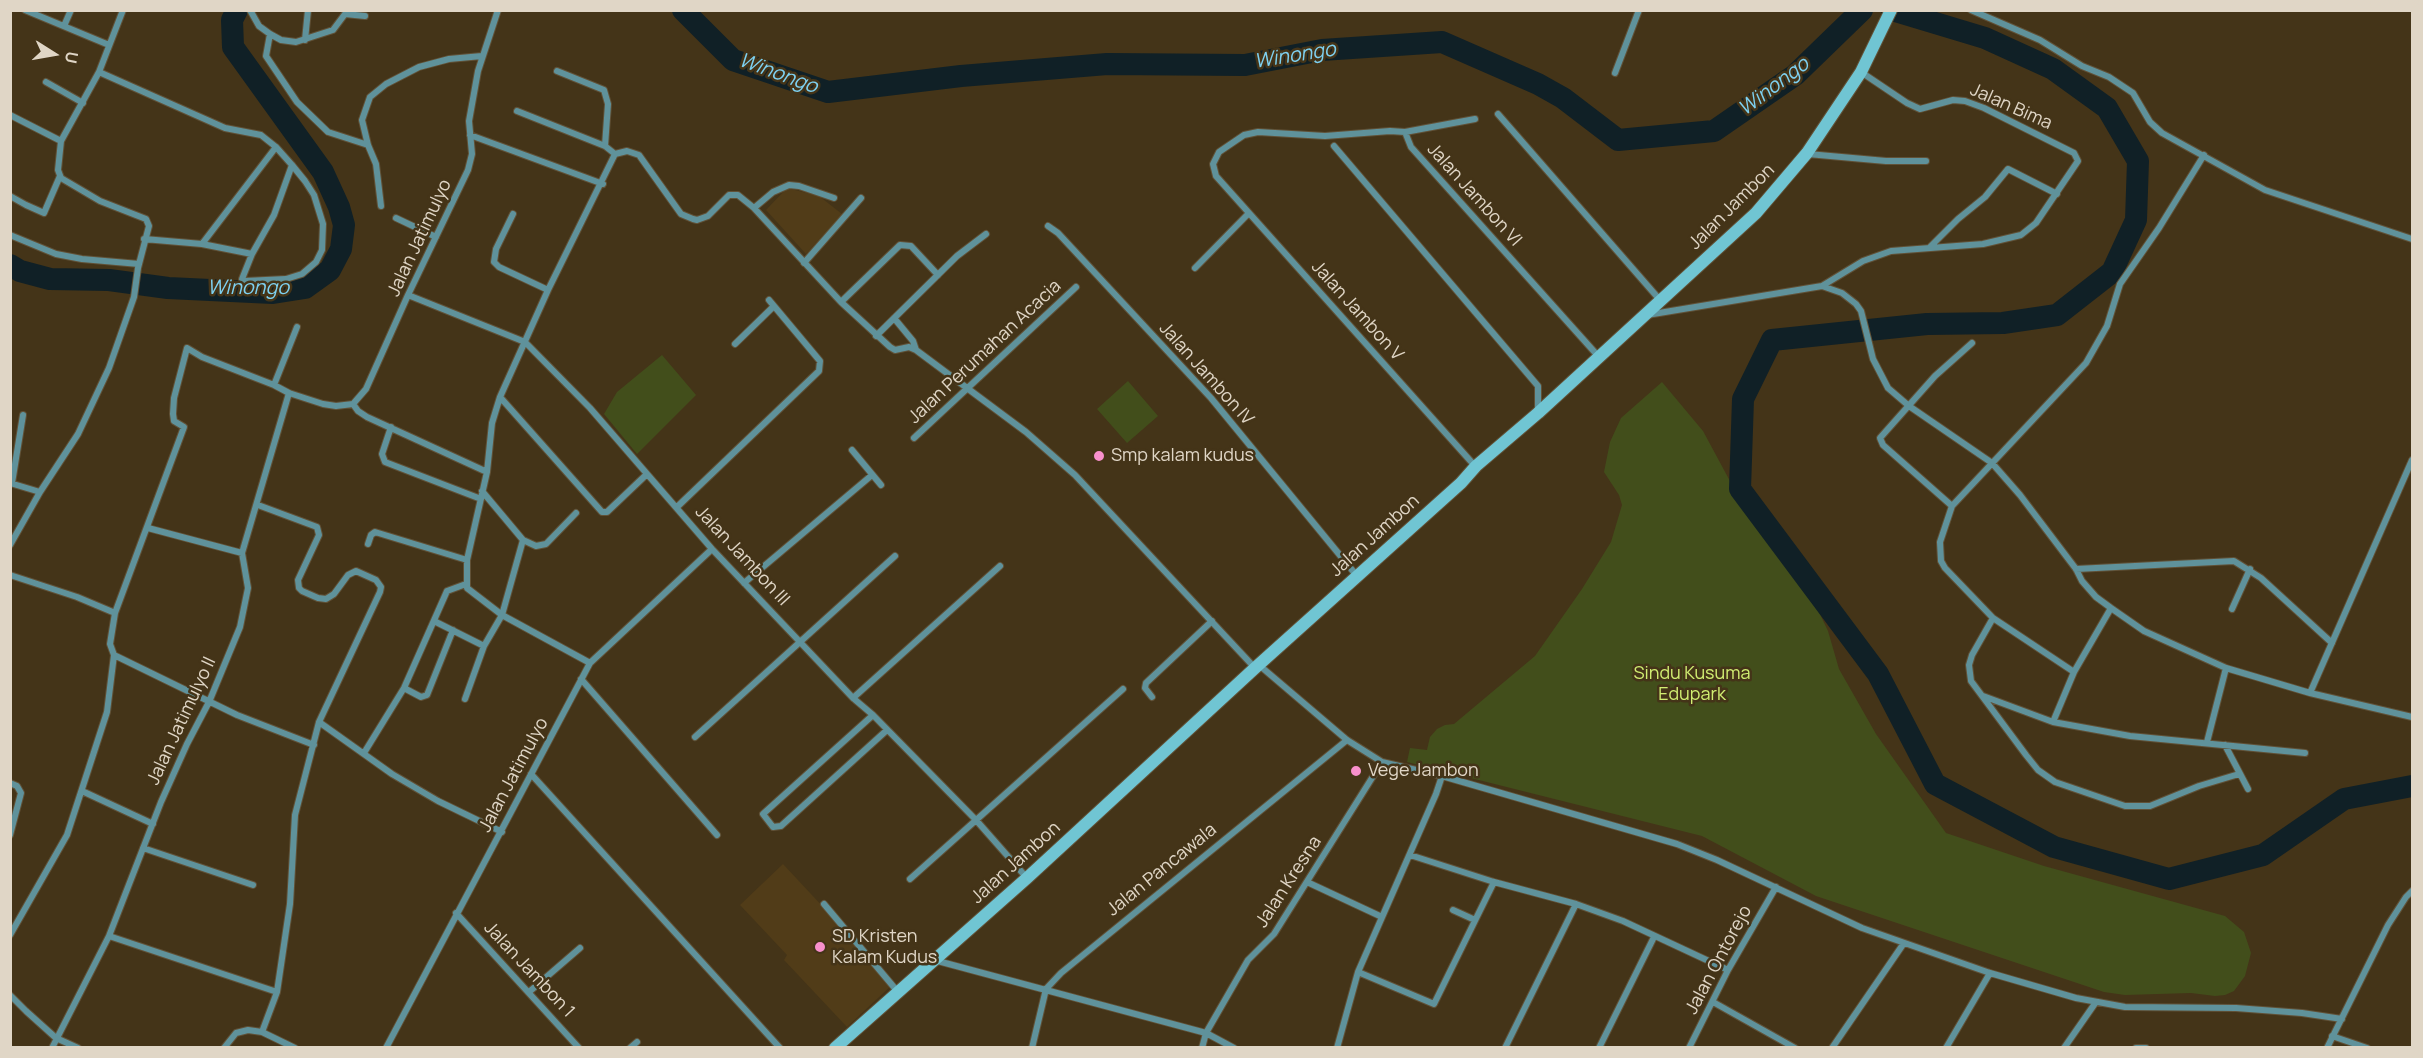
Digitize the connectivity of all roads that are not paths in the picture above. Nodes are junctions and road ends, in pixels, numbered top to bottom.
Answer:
1 (25, 10) edge
2 (71, 10) edge
3 (123, 10) edge
4 (308, 10) edge
5 (498, 10) edge
6 (1639, 10) edge
7 (1891, 10) edge
8 (1971, 10) edge
9 (251, 11) edge
10 (365, 16) dead end
11 (64, 26) junction
12 (270, 34) junction
13 (305, 40) junction
14 (109, 45) junction
15 (482, 56) junction
16 (557, 71) dead end
17 (99, 72) junction
18 (1861, 72) junction
19 (1615, 73) dead end
20 (46, 82) dead end
21 (83, 103) junction
22 (517, 111) dead end
23 (1498, 114) dead end
24 (10, 115) edge
25 (1474, 119) dead end
26 (1405, 132) junction
27 (470, 135) junction
28 (61, 141) junction
29 (368, 145) junction
30 (605, 146) junction
31 (1334, 146) dead end
32 (276, 147) junction
33 (1807, 153) junction
34 (615, 154) junction
35 (2204, 155) junction
36 (1926, 161) dead end
37 (292, 165) junction
38 (60, 176) junction
39 (603, 183) junction
40 (2057, 194) junction
41 (10, 196) edge
42 (834, 198) dead end
43 (861, 198) dead end
44 (381, 206) dead end
45 (754, 208) junction
46 (1249, 213) junction
47 (513, 214) dead end
48 (396, 218) dead end
49 (1048, 226) dead end
50 (986, 234) dead end
51 (10, 235) edge
52 (436, 237) junction
53 (144, 239) junction
54 (2412, 239) edge
55 (202, 244) junction
56 (1930, 247) junction
57 (252, 254) junction
58 (804, 263) junction
59 (138, 266) junction
60 (1195, 268) dead end
61 (938, 275) junction
62 (1822, 286) junction
63 (1076, 287) dead end
64 (548, 290) junction
65 (408, 295) junction
66 (769, 300) dead end
67 (1660, 300) junction
68 (841, 302) junction
69 (774, 306) junction
70 (1644, 316) junction
71 (894, 318) junction
72 (297, 327) dead end
73 (876, 336) junction
74 (525, 342) junction
75 (1972, 343) dead end
76 (735, 344) dead end
77 (916, 350) junction
78 (1599, 357) junction
79 (274, 385) junction
80 (968, 388) junction
81 (289, 393) junction
82 (500, 397) junction
83 (353, 404) junction
84 (1909, 406) junction
85 (1538, 412) junction
86 (23, 415) dead end
87 (391, 427) junction
88 (914, 438) dead end
89 (852, 450) dead end
90 (2412, 460) edge
91 (1992, 463) junction
92 (1476, 466) junction
93 (487, 472) junction
94 (647, 474) junction
95 (872, 475) junction
96 (11, 483) edge
97 (881, 485) dead end
98 (482, 491) junction
99 (40, 492) junction
100 (481, 499) junction
101 (258, 505) junction
102 (1952, 506) junction
103 (677, 507) junction
104 (576, 513) dead end
105 (148, 528) junction
106 (523, 540) junction
107 (368, 544) dead end
108 (10, 545) edge
109 (712, 549) junction
110 (242, 553) junction
111 (895, 556) dead end
112 (467, 560) junction
113 (1000, 566) dead end
114 (2076, 569) junction
115 (2250, 569) junction
116 (10, 575) edge
117 (1357, 576) junction
118 (744, 583) junction
119 (466, 584) junction
120 (2111, 608) junction
121 (2232, 609) dead end
122 (115, 613) junction
123 (502, 615) junction
124 (1993, 618) junction
125 (435, 621) junction
126 (1212, 621) junction
127 (453, 630) junction
128 (800, 640) junction
129 (2332, 643) junction
130 (484, 646) junction
131 (114, 656) junction
132 (590, 663) junction
133 (1257, 666) junction
134 (2226, 668) junction
135 (2074, 672) junction
136 (581, 679) junction
137 (404, 688) junction
138 (1123, 689) dead end
139 (2310, 693) junction
140 (1983, 696) junction
141 (1152, 697) dead end
142 (854, 698) junction
143 (465, 699) dead end
144 (209, 702) junction
145 (873, 715) junction
146 (2412, 717) edge
147 (2053, 722) junction
148 (319, 723) junction
149 (887, 730) junction
150 (695, 737) dead end
151 (1347, 740) junction
152 (2207, 742) junction
153 (314, 745) junction
154 (2225, 746) junction
155 (364, 753) junction
156 (2306, 753) dead end
157 (1382, 762) junction
158 (531, 774) junction
159 (2239, 774) junction
160 (1442, 776) junction
161 (10, 783) edge
162 (2248, 789) dead end
163 (82, 791) junction
164 (976, 820) junction
165 (153, 824) junction
166 (502, 832) junction
167 (10, 835) edge
168 (717, 835) dead end
169 (143, 848) junction
170 (1410, 855) junction
171 (1027, 878) junction
172 (910, 879) dead end
173 (1307, 882) junction
174 (1494, 882) junction
175 (253, 885) dead end
176 (1776, 886) junction
177 (2412, 891) edge
178 (824, 904) dead end
179 (1576, 904) junction
180 (1453, 910) dead end
181 (456, 913) junction
182 (1382, 917) junction
183 (1475, 920) junction
184 (10, 935) edge
185 (109, 936) junction
186 (1654, 937) junction
187 (1904, 944) junction
188 (579, 948) dead end
189 (933, 960) junction
190 (1728, 970) junction
191 (1359, 972) junction
192 (1990, 973) junction
193 (1046, 989) junction
194 (277, 992) junction
195 (529, 992) junction
196 (899, 992) junction
197 (10, 995) edge
198 (1713, 1002) junction
199 (2096, 1002) junction
200 (2342, 1019) junction
201 (262, 1032) junction
202 (1206, 1033) junction
203 (2332, 1036) junction
204 (56, 1038) junction
205 (637, 1041) dead end
206 (52, 1047) edge
207 (78, 1047) edge
208 (224, 1047) edge
209 (295, 1047) edge
210 (386, 1047) edge
211 (579, 1047) edge
212 (630, 1047) edge
213 (780, 1047) edge
214 (838, 1047) edge
215 (1032, 1047) edge
216 (1202, 1047) edge
217 (1234, 1047) edge
218 (1337, 1047) edge
219 (1505, 1047) edge
220 (1599, 1047) edge
221 (1689, 1047) edge
222 (1795, 1047) edge
223 (1832, 1047) edge
224 (1946, 1047) edge
225 (2064, 1047) edge
226 (2136, 1047) edge
227 (2146, 1047) edge
228 (2327, 1047) edge
229 (2367, 1047) edge

1 - 11 street
2 - 11 street
3 - 14 street
4 - 13 street
5 - 15 street, Jalan Jatimulyo
6 - 19 street
7 - 18 main road, Jalan Jambon
8 - 35 street
9 - 12 street
10 - 13 street
11 - 14 street
12 - 13 street
12 - 29 street
14 - 17 street
15 - 27 street, Jalan Jatimulyo
15 - 29 street
16 - 30 street
17 - 21 street
17 - 32 street
18 - 33 main road, Jalan Jambon
18 - 40 street, Jalan Bima
20 - 21 street
21 - 28 street
22 - 30 street
23 - 67 street
24 - 28 street
25 - 26 street
26 - 46 street, Jalan Jambon V
26 - 78 street, Jalan Jambon VI
27 - 39 street
27 - 52 street, Jalan Jatimulyo
28 - 38 street
29 - 44 street
30 - 34 street
31 - 85 street
32 - 37 street
32 - 55 street
33 - 36 street
33 - 67 main road, Jalan Jambon
34 - 39 street
34 - 45 street
35 - 54 street
35 - 91 street
37 - 57 street
37 - 57 street
38 - 41 street
38 - 53 street
39 - 64 street
40 - 56 street
40 - 56 street
42 - 45 street
43 - 58 street
45 - 58 street
46 - 60 street
46 - 92 street, Jalan Jambon V
47 - 64 street
48 - 52 street
49 - 117 street, Jalan Jambon IV
50 - 61 street
51 - 59 street
52 - 65 street, Jalan Jatimulyo
53 - 55 street
53 - 59 street
55 - 57 street
56 - 62 street
58 - 68 street
59 - 99 street
61 - 68 street
61 - 71 street
62 - 70 street
62 - 84 street
63 - 80 street, Jalan Perumahan Acacia
64 - 74 street
65 - 74 street, Jalan Jambon III
65 - 83 street, Jalan Jatimulyo
66 - 69 street
67 - 70 main road, Jalan Jambon
68 - 73 street
69 - 76 street
69 - 103 street
70 - 78 main road, Jalan Jambon
71 - 73 street
71 - 77 street
72 - 79 street
73 - 77 street
74 - 82 street
74 - 94 street, Jalan Jambon III
75 - 84 street
77 - 80 street
78 - 85 main road, Jalan Jambon
79 - 81 street
79 - 105 street
80 - 88 street, Jalan Perumahan Acacia
80 - 126 street
81 - 83 street
81 - 101 street, Jalan Jatimulyo II
82 - 93 street
82 - 94 street
83 - 87 street
84 - 91 street
84 - 102 street
85 - 92 main road, Jalan Jambon
86 - 96 street
87 - 93 street
87 - 100 street
89 - 95 street
90 - 129 street
91 - 102 street
91 - 114 street
92 - 117 main road, Jalan Jambon
93 - 98 street
94 - 103 street, Jalan Jambon III
95 - 97 street
95 - 118 street
96 - 99 street
98 - 100 street
98 - 106 street
99 - 108 street
100 - 112 street
101 - 110 street, Jalan Jatimulyo II
101 - 148 street
102 - 124 street
103 - 109 street, Jalan Jambon III
104 - 106 street
105 - 110 street
105 - 122 street
106 - 123 street
107 - 112 street
109 - 118 street, Jalan Jambon III
109 - 132 street, Jalan Jatimulyo
110 - 144 street, Jalan Jatimulyo II
111 - 128 street
112 - 119 street
113 - 142 street
114 - 115 street
114 - 120 street
115 - 121 street
115 - 129 street
116 - 122 street
117 - 133 main road, Jalan Jambon
118 - 128 street, Jalan Jambon III
119 - 123 street
119 - 125 street
120 - 134 street
120 - 135 street
122 - 131 street
123 - 130 street
123 - 132 street
124 - 135 street
124 - 140 street
125 - 127 street
125 - 137 street
126 - 133 street
126 - 141 street
127 - 130 street
127 - 137 street
128 - 142 street, Jalan Jambon III
128 - 150 street
129 - 139 street
130 - 143 street
131 - 144 street
131 - 163 street
132 - 136 street, Jalan Jatimulyo
133 - 151 street
133 - 171 main road, Jalan Jambon
134 - 139 street
134 - 152 street
135 - 147 street
136 - 158 street, Jalan Jatimulyo
136 - 168 street
137 - 155 street
138 - 164 street
139 - 146 street
140 - 147 street
140 - 159 street
142 - 145 street, Jalan Jambon III
144 - 153 street
144 - 165 street, Jalan Jatimulyo II
145 - 149 street, Jalan Jambon III
145 - 149 street
147 - 152 street
148 - 153 street
148 - 155 street
149 - 164 street, Jalan Jambon III
151 - 157 street
151 - 193 street, Jalan Pancawala
152 - 154 street
153 - 194 street
154 - 156 street
154 - 159 street
155 - 166 street
157 - 160 street
157 - 173 street, Jalan Kresna
158 - 166 street, Jalan Jatimulyo
158 - 213 street
159 - 162 street
160 - 170 street
160 - 176 street
161 - 167 street
163 - 165 street
163 - 184 street
164 - 171 street, Jalan Jambon III
164 - 172 street
165 - 169 street, Jalan Jatimulyo II
166 - 181 street, Jalan Jatimulyo
169 - 175 street
169 - 185 street, Jalan Jatimulyo II
170 - 174 street
170 - 182 street
171 - 189 main road, Jalan Jambon
173 - 182 street
173 - 202 street, Jalan Kresna
174 - 179 street
174 - 183 street
176 - 187 street
176 - 190 street, Jalan Ontorejo
177 - 200 street
178 - 196 street
179 - 186 street
179 - 219 street
180 - 183 street
181 - 195 street, Jalan Jambon 1
181 - 210 street, Jalan Jatimulyo
182 - 191 street
183 - 191 street
185 - 194 street
185 - 204 street, Jalan Jatimulyo II
186 - 190 street
186 - 220 street
187 - 192 street
187 - 223 street
188 - 195 street
189 - 193 street
189 - 196 main road, Jalan Jambon
190 - 198 street, Jalan Ontorejo
191 - 218 street
192 - 199 street
192 - 224 street
193 - 202 street
193 - 215 street
194 - 201 street
195 - 211 street, Jalan Jambon 1
196 - 214 main road, Jalan Jambon
197 - 204 street
198 - 221 street, Jalan Ontorejo
198 - 222 street
199 - 200 street
199 - 225 street
200 - 203 street
201 - 208 street
201 - 209 street
202 - 216 street, Jalan Kresna
202 - 217 street
203 - 228 street
203 - 229 street
204 - 206 street, Jalan Jatimulyo II
204 - 207 street
205 - 212 street
226 - 227 street

